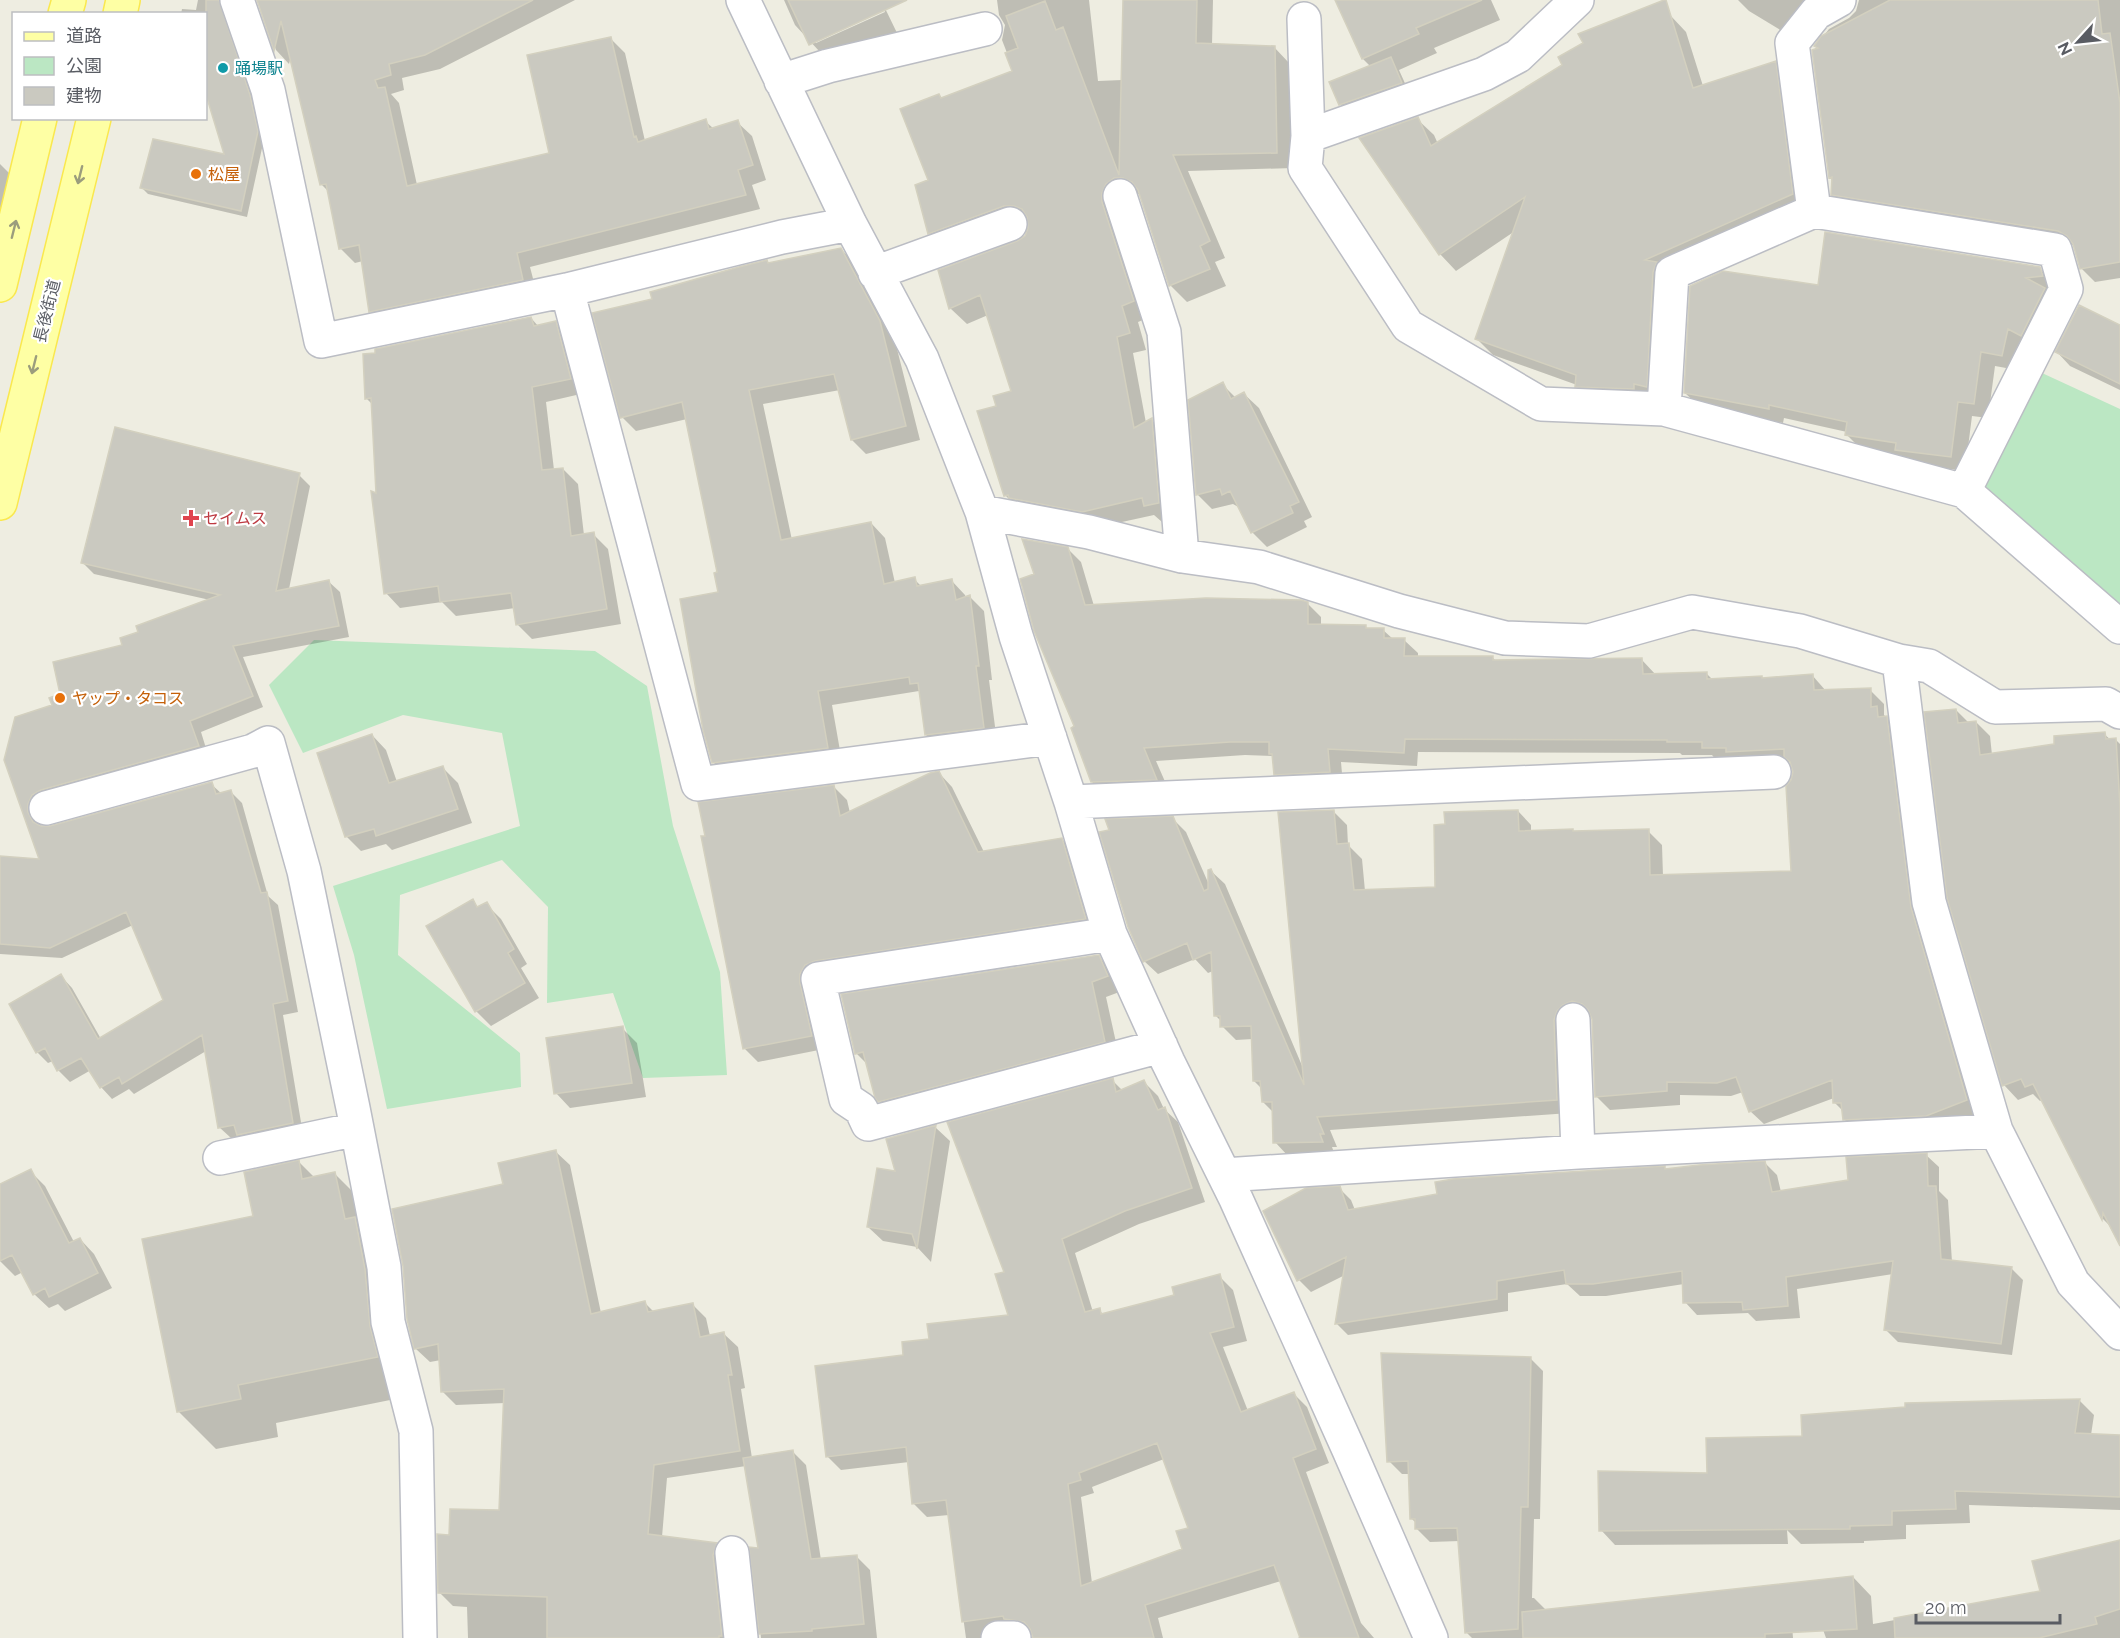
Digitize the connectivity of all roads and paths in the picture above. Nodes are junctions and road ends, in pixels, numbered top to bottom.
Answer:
1 (237, 0) edge
2 (743, 0) edge
3 (1577, 0) edge
4 (1839, 0) edge
5 (1304, 19) dead end
6 (985, 29) dead end
7 (781, 81) junction
8 (40, 120) edge
9 (94, 120) edge
10 (1308, 136) junction
11 (1120, 196) dead end
12 (1814, 212) junction
13 (850, 224) junction
14 (1010, 224) dead end
15 (875, 273) junction
16 (0, 285) edge
17 (567, 290) junction
18 (1664, 409) junction
19 (1964, 491) junction
20 (0, 503) edge
21 (982, 512) junction
22 (1182, 556) junction
23 (2120, 627) edge
24 (1899, 661) junction
25 (2120, 712) edge
26 (1050, 738) junction
27 (1774, 772) dead end
28 (1071, 802) junction
29 (46, 808) dead end
30 (1110, 934) junction
31 (1574, 1020) dead end
32 (1161, 1046) junction
33 (357, 1129) junction
34 (1996, 1131) junction
35 (1578, 1152) junction
36 (220, 1158) dead end
37 (1224, 1175) junction
38 (2120, 1333) edge
39 (732, 1552) dead end
40 (420, 1638) edge
41 (741, 1638) edge
42 (998, 1638) edge
43 (1014, 1638) edge
44 (1431, 1638) edge

1 - 17 street
2 - 7 street
3 - 10 street
4 - 12 street
5 - 10 street
6 - 7 street
7 - 13 street
16 -> 8 main road
9 -> 20 main road, 長後街道
10 - 18 street
11 - 22 street
12 - 18 street
12 - 19 street
13 - 15 street
13 - 17 street
14 - 15 street
15 - 21 street
17 - 26 street
18 - 19 street
19 - 23 street
21 - 22 street
21 - 26 street
22 - 24 street
24 - 25 street
24 - 34 street
26 - 28 street
27 - 28 street
28 - 30 street
29 - 33 street
30 - 32 street
30 - 32 street
31 - 35 street
32 - 37 street
33 - 36 street
33 - 40 street
34 - 35 street
34 - 38 street
35 - 37 street
37 - 44 street
39 - 41 street
42 - 43 street

